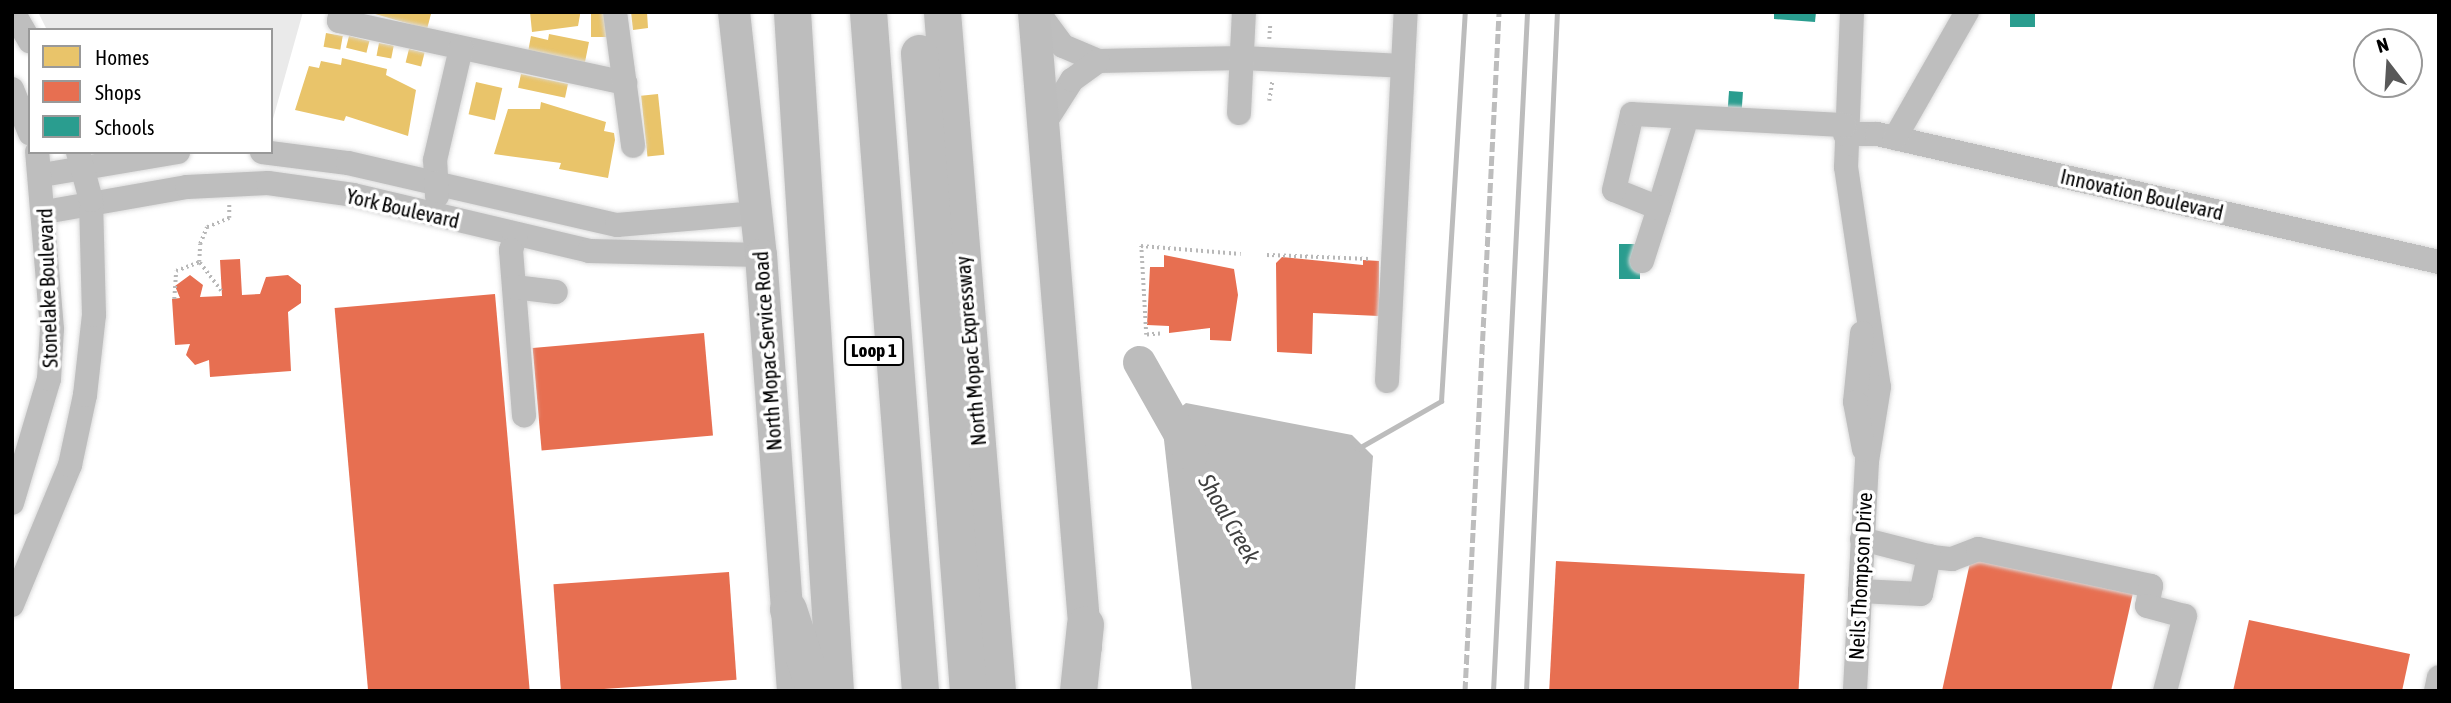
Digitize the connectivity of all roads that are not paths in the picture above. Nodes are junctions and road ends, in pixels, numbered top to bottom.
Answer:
1 (13, 12) edge
2 (341, 12) edge
3 (615, 12) edge
4 (734, 12) edge
5 (773, 12) edge
6 (792, 12) edge
7 (849, 12) edge
8 (868, 12) edge
9 (916, 12) edge
10 (942, 12) edge
11 (1036, 12) edge
12 (1244, 12) edge
13 (1406, 12) edge
14 (1852, 12) edge
15 (1967, 12) edge
16 (28, 38) edge
17 (461, 48) junction
18 (1242, 58) junction
19 (1098, 61) junction
20 (1403, 66) junction
21 (625, 83) junction
22 (12, 89) edge
23 (1239, 113) dead end
24 (1686, 120) junction
25 (1042, 127) junction
26 (28, 128) edge
27 (1845, 130) junction
28 (1895, 138) junction
29 (633, 146) dead end
30 (150, 154) edge
31 (273, 154) edge
32 (81, 159) edge
33 (40, 164) edge
34 (440, 184) junction
35 (800, 198) junction
36 (91, 200) junction
37 (1659, 208) junction
38 (45, 212) junction
39 (756, 213) junction
40 (432, 214) junction
41 (516, 234) junction
42 (761, 256) junction
43 (1642, 261) dead end
44 (2439, 262) edge
45 (513, 288) junction
46 (556, 292) dead end
47 (1387, 381) dead end
48 (524, 415) dead end
49 (32, 454) junction
50 (70, 466) junction
51 (12, 503) edge
52 (1862, 539) junction
53 (1929, 556) junction
54 (1860, 592) junction
55 (12, 605) edge
56 (788, 609) junction
57 (1085, 624) junction
58 (2439, 677) edge
59 (990, 690) edge
60 (793, 691) edge
61 (815, 691) edge
62 (835, 691) edge
63 (900, 691) edge
64 (920, 691) edge
65 (1077, 691) edge
66 (1089, 691) edge
67 (1855, 691) edge
68 (2165, 691) edge
69 (2436, 691) edge

1 - 16 street
2 - 17 street
3 - 21 street
4 - 39 main road, North Mopac Service Road
5 - 35 highway
6 - 35 highway
7 - 63 highway, Loop 1
8 - 64 highway
9 - 59 highway
10 - 59 highway, North Mopac Expressway
11 - 19 street
11 - 25 main road
12 - 18 street
13 - 20 street
14 - 27 street, Neils Thompson Drive
15 - 28 street
17 - 21 street
17 - 34 street
18 - 19 street
18 - 20 street
18 - 23 street
19 - 25 street
20 - 47 street
21 - 29 street
22 - 26 street
24 - 27 street, Innovation Boulevard
24 - 37 street
24 - 37 street, Innovation Boulevard
25 - 57 main road
27 - 28 street, Innovation Boulevard
27 - 52 street, Neils Thompson Drive
28 - 44 street, Innovation Boulevard
30 - 32 street
31 - 34 street, York Boulevard
32 - 33 street
32 - 36 street, Stonelake Boulevard
33 - 38 street, Stonelake Boulevard
34 - 39 street, York Boulevard
34 - 40 street
35 - 62 highway
36 - 38 street, York Boulevard
36 - 40 street, York Boulevard
36 - 50 street, Stonelake Boulevard
37 - 43 street
38 - 49 street, Stonelake Boulevard
39 - 42 main road, North Mopac Service Road
40 - 41 street, York Boulevard
41 - 42 street, York Boulevard
41 - 45 street
42 - 56 main road, North Mopac Service Road
45 - 46 street
45 - 48 street
49 - 50 street
49 - 51 street, Stonelake Boulevard
50 - 55 street, Stonelake Boulevard
52 - 53 street
52 - 54 street, Neils Thompson Drive
53 - 54 street
53 - 68 street
54 - 67 street, Neils Thompson Drive
56 - 60 main road, North Mopac Service Road
56 - 61 highway
57 - 65 highway
57 - 66 main road
58 - 69 street

